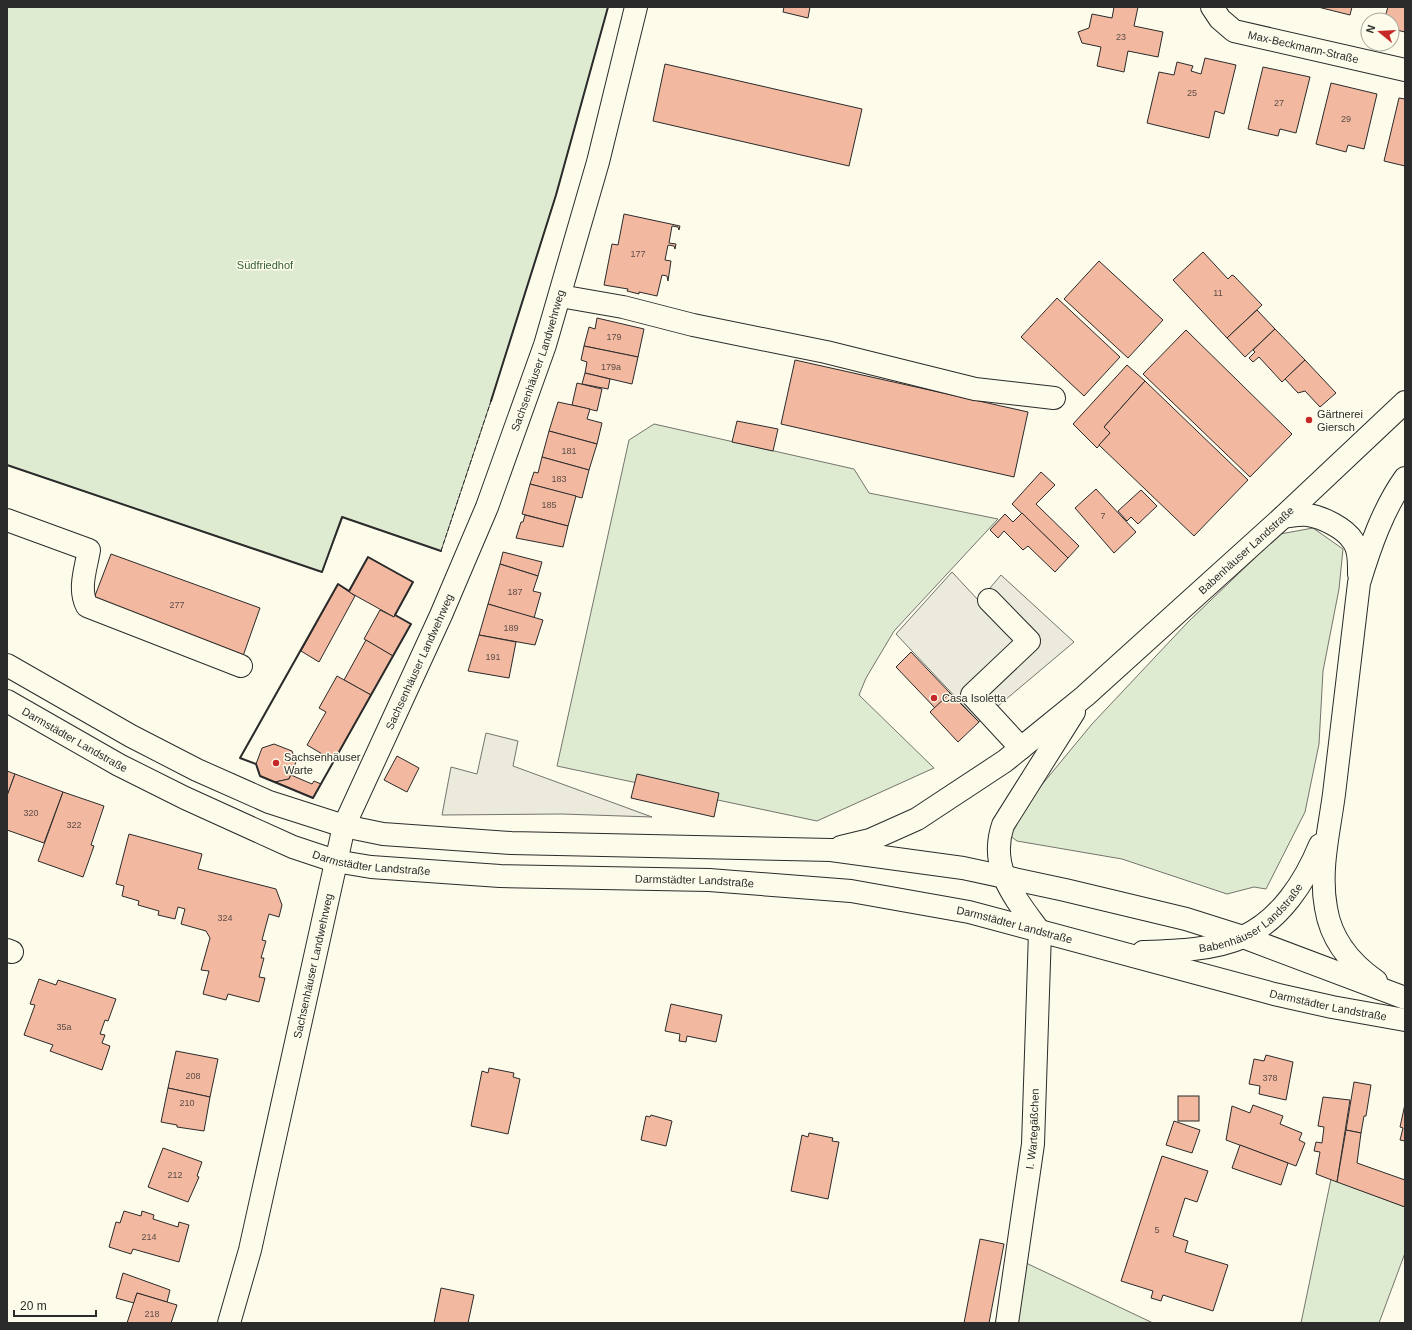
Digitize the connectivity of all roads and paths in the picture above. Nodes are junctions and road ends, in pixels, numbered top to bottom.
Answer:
1 (636, 7) edge
2 (1212, 7) edge
3 (1405, 70) edge
4 (560, 296) junction
5 (1054, 398) dead end
6 (1405, 402) edge
7 (1405, 478) edge
8 (1283, 517) junction
9 (7, 520) edge
10 (1359, 583) junction
11 (989, 600) dead end
12 (7, 665) edge
13 (241, 666) dead end
14 (1084, 696) junction
15 (7, 701) edge
16 (1021, 748) junction
17 (1331, 818) junction
18 (344, 826) junction
19 (831, 850) junction
20 (335, 861) junction
21 (1004, 876) junction
22 (1040, 932) junction
23 (1243, 937) junction
24 (1126, 953) junction
25 (1400, 996) edge
26 (1405, 1020) edge
27 (229, 1323) edge
28 (1007, 1323) edge

1 - 4 main road, Sachsenhäuser Landwehrweg
2 - 3 main road, Max-Beckmann-Straße
4 - 5 main road
4 - 18 main road, Sachsenhäuser Landwehrweg
6 - 8 main road, Babenhäuser Landstraße
7 - 10 main road, Babenhäuser Landstraße
8 - 10 main road
8 - 14 main road, Babenhäuser Landstraße
9 - 13 main road
10 - 17 main road, Babenhäuser Landstraße
11 - 16 main road
12 - 18 main road
14 - 16 main road
14 - 21 main road
15 - 20 main road, Darmstädter Landstraße
16 - 19 main road
17 - 23 main road, Babenhäuser Landstraße
17 - 25 main road, Babenhäuser Landstraße
18 - 19 main road
18 - 20 main road, Sachsenhäuser Landwehrweg
19 - 21 main road
20 - 22 main road, Darmstädter Landstraße
20 - 27 main road, Sachsenhäuser Landwehrweg
21 - 22 main road
21 - 23 main road
22 - 24 main road, Darmstädter Landstraße
22 - 28 main road, I. Wartegäßchen
23 - 24 main road, Babenhäuser Landstraße
23 - 25 main road
24 - 26 main road, Darmstädter Landstraße

